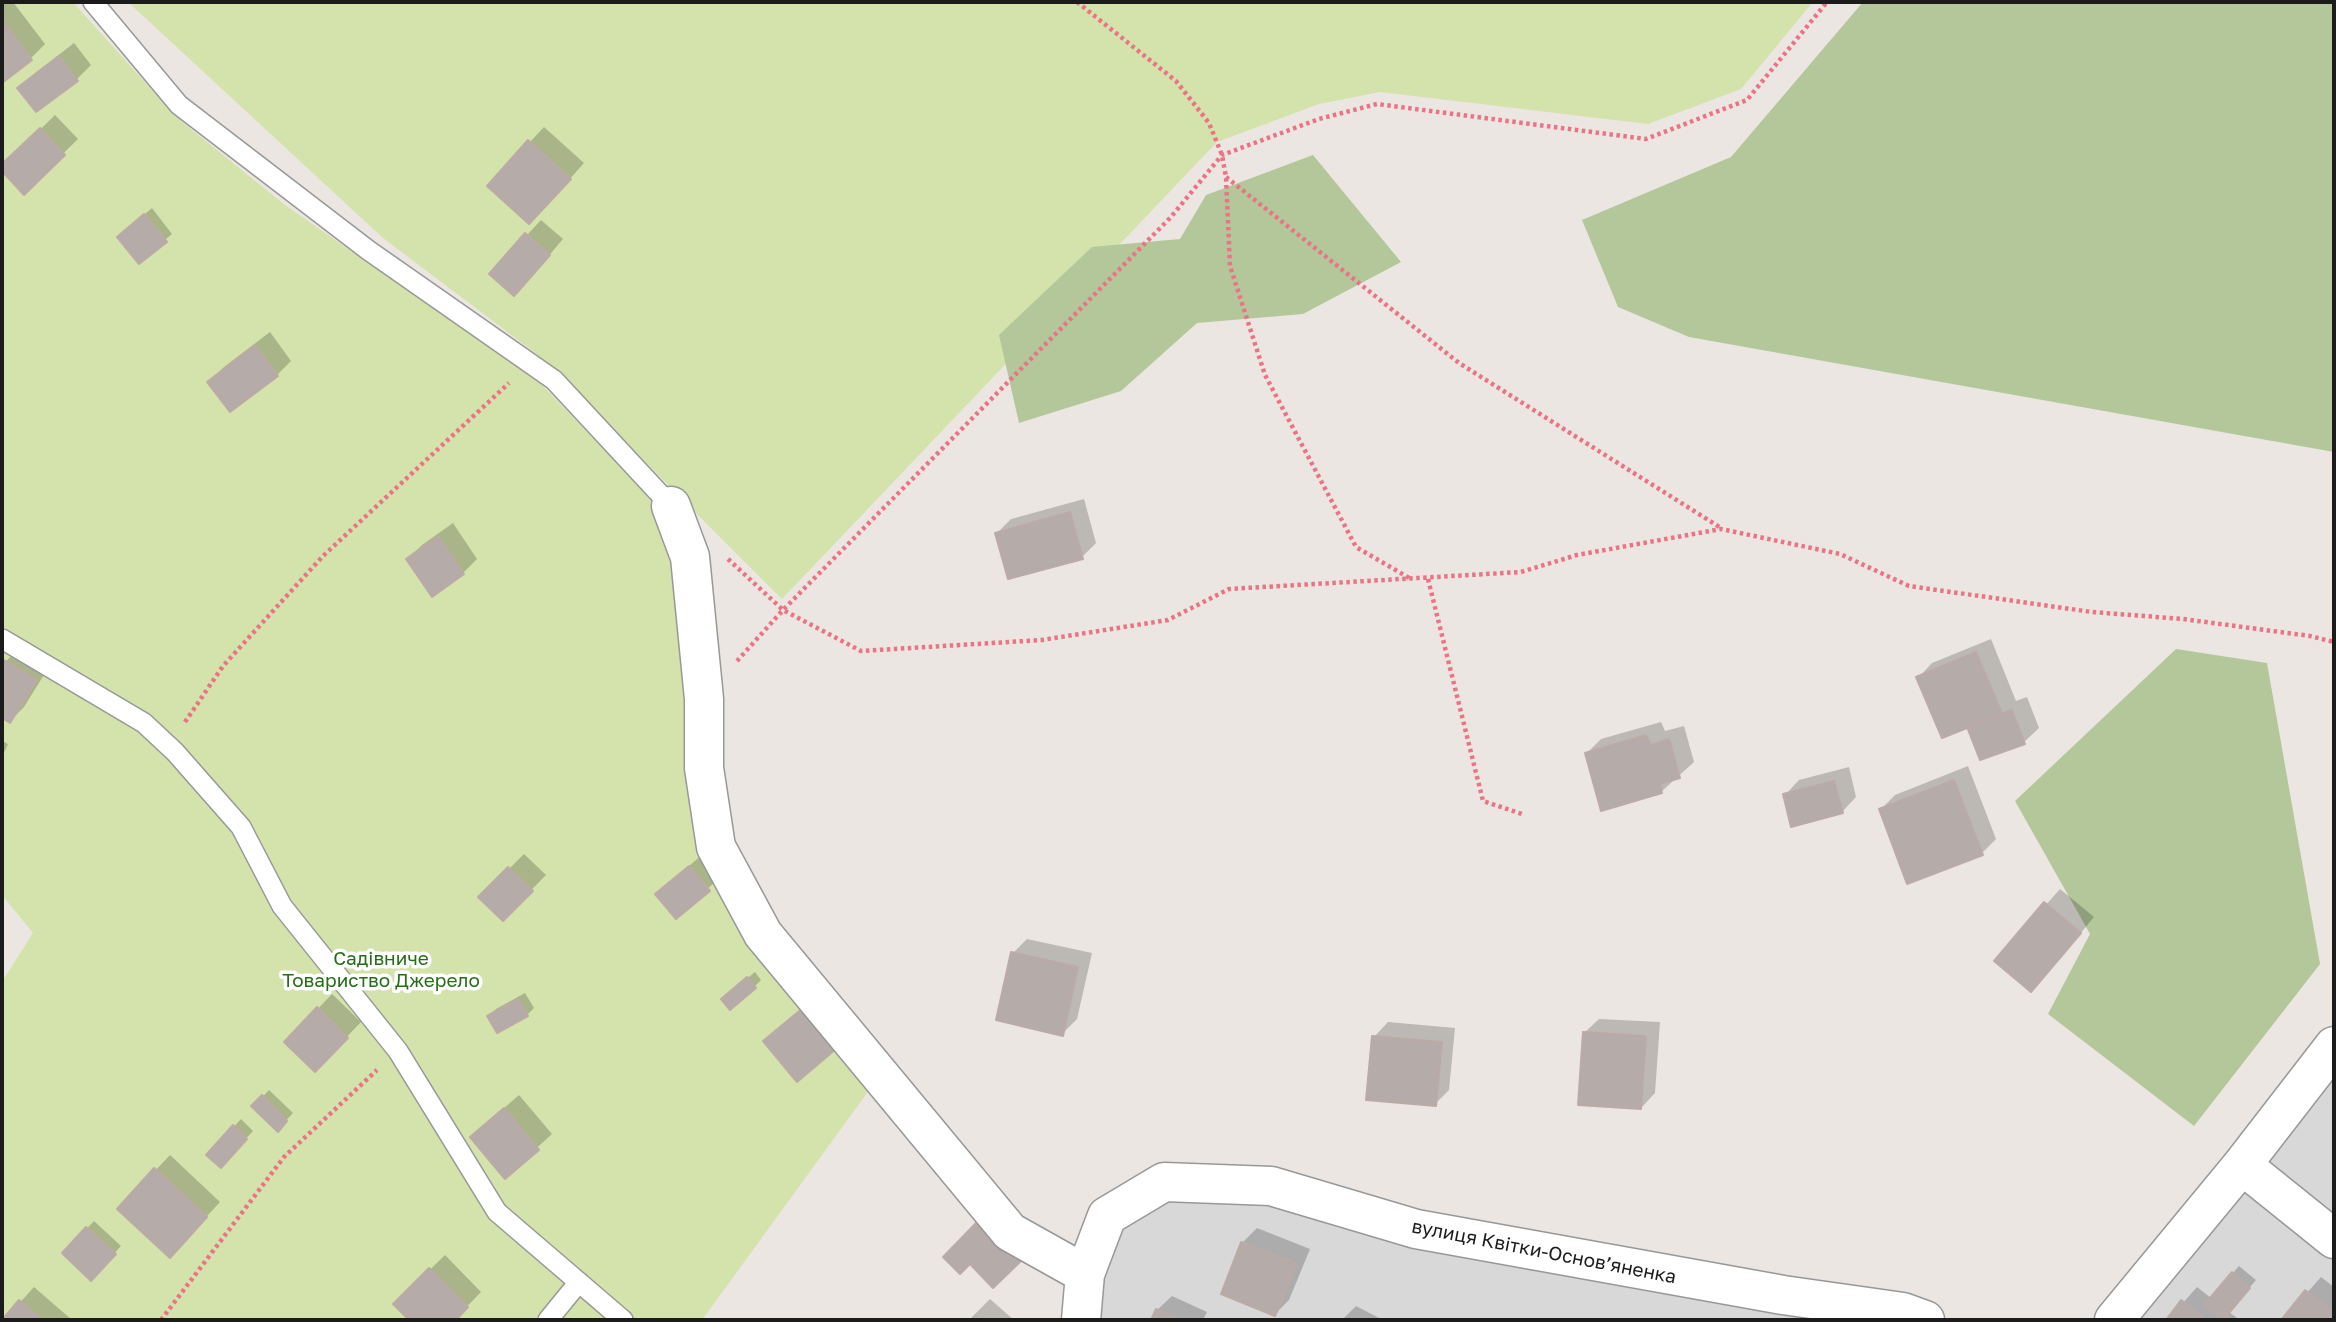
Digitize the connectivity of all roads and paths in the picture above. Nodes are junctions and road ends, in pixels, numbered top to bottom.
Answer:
1 (93, 2) edge
2 (1076, 2) edge
3 (1827, 2) edge
4 (1222, 155) junction
5 (1226, 177) junction
6 (529, 363) junction
7 (671, 506) joint
8 (1721, 528) junction
9 (722, 553) dead end
10 (1428, 579) junction
11 (1412, 580) junction
12 (783, 610) junction
13 (2, 639) edge
14 (2334, 642) edge
15 (704, 698) junction
16 (168, 746) junction
17 (1522, 814) dead end
18 (2334, 1046) edge
19 (398, 1051) junction
20 (2242, 1165) junction
21 (2334, 1239) edge
22 (1085, 1274) junction
23 (579, 1282) junction
24 (161, 1320) edge
25 (548, 1320) edge
26 (623, 1320) edge
27 (1081, 1320) edge
28 (1925, 1320) edge
29 (2114, 1320) edge

1 - 6 lane
2 - 4 path
3 - 4 path
4 - 5 path
4 - 12 path
5 - 8 path
5 - 11 path
6 - 7 lane
6 - 16 path
7 - 15 street
8 - 10 path
8 - 14 path
9 - 12 path
10 - 11 path
10 - 17 path
11 - 12 path
12 - 15 path
13 - 16 lane
15 - 22 street
16 - 19 lane
18 - 20 street
19 - 23 lane
19 - 24 path
20 - 21 street
20 - 29 street
22 - 27 street
22 - 28 street, вулиця Квітки-Основʼяненка
23 - 25 lane
23 - 26 lane

